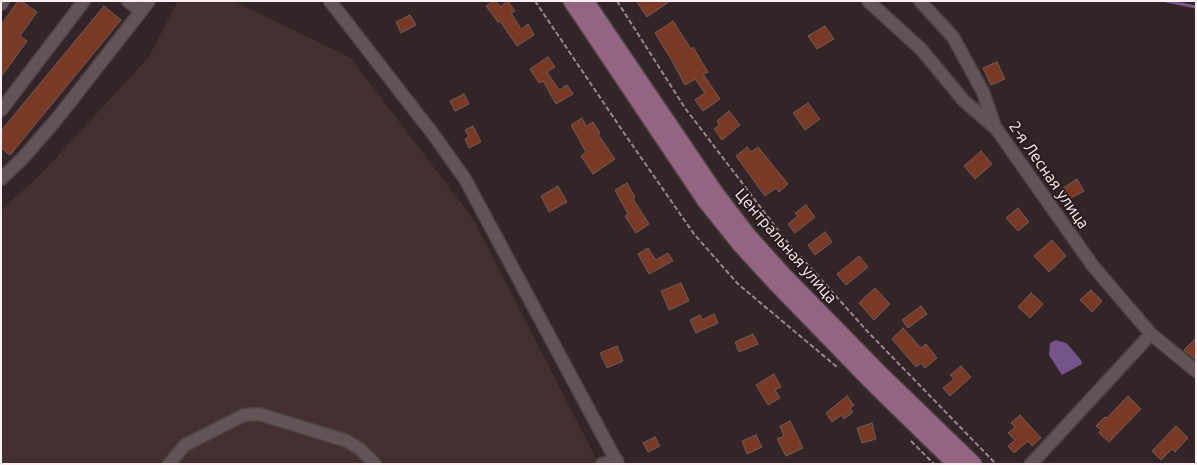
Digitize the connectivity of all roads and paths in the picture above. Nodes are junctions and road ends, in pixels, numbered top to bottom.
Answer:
1 (84, 1) edge
2 (128, 1) edge
3 (330, 1) edge
4 (535, 1) edge
5 (571, 1) edge
6 (586, 1) edge
7 (616, 1) edge
8 (868, 1) edge
9 (920, 1) edge
10 (145, 6) edge
11 (1, 110) edge
12 (995, 127) junction
13 (1, 179) edge
14 (1151, 334) junction
15 (840, 370) dead end
16 (1196, 371) edge
17 (910, 440) dead end
18 (618, 462) edge
19 (169, 464) edge
20 (375, 464) edge
21 (602, 464) edge
22 (934, 464) edge
23 (955, 464) edge
24 (974, 464) edge
25 (996, 464) edge
26 (1031, 464) edge

1 - 11 street
2 - 10 street
3 - 18 street
4 - 15 path
5 - 23 main road, Центральная улица
6 - 24 main road, Центральная улица
7 - 25 path
8 - 12 street
9 - 12 street, 2-я Лесная улица
10 - 13 street
12 - 14 street, 2-я Лесная улица
14 - 16 street, 2-я Лесная улица
14 - 26 street
17 - 22 path
18 - 21 street
19 - 20 street

